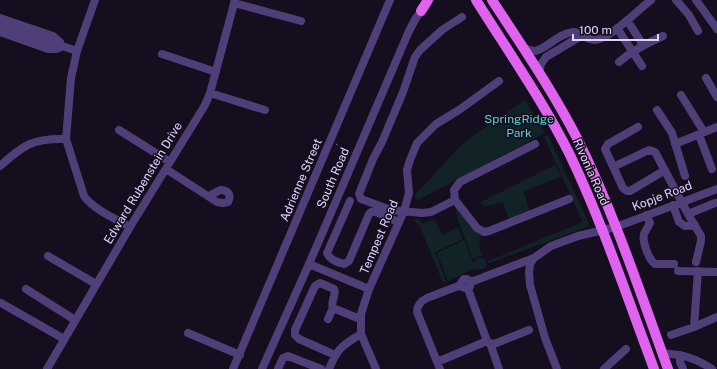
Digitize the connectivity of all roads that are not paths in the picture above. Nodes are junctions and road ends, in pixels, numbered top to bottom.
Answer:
1 (95, 0) edge
2 (390, 0) edge
3 (428, 0) edge
4 (431, 0) edge
5 (476, 0) edge
6 (493, 0) edge
7 (651, 0) edge
8 (676, 0) edge
9 (696, 0) edge
10 (235, 1) edge
11 (421, 11) junction
12 (462, 17) dead end
13 (0, 18) edge
14 (627, 20) junction
15 (301, 21) dead end
16 (0, 25) edge
17 (617, 28) junction
18 (717, 29) edge
19 (698, 31) dead end
20 (0, 32) edge
21 (581, 36) junction
22 (663, 36) dead end
23 (642, 45) junction
24 (61, 47) junction
25 (523, 47) junction
26 (77, 51) junction
27 (631, 52) junction
28 (162, 54) dead end
29 (619, 62) dead end
30 (642, 66) dead end
31 (216, 72) junction
32 (539, 73) junction
33 (706, 78) dead end
34 (499, 81) dead end
35 (210, 93) junction
36 (681, 95) dead end
37 (717, 97) edge
38 (265, 110) dead end
39 (657, 110) dead end
40 (638, 127) dead end
41 (717, 127) edge
42 (119, 130) dead end
43 (702, 134) junction
44 (66, 139) junction
45 (535, 144) dead end
46 (675, 144) junction
47 (0, 166) edge
48 (168, 166) junction
49 (613, 167) junction
50 (712, 169) dead end
51 (665, 170) junction
52 (685, 176) dead end
53 (717, 189) edge
54 (209, 196) dead end
55 (569, 199) dead end
56 (455, 200) junction
57 (350, 201) dead end
58 (682, 202) junction
59 (716, 203) dead end
60 (673, 205) junction
61 (404, 211) junction
62 (688, 214) junction
63 (646, 215) junction
64 (398, 222) junction
65 (695, 225) junction
66 (130, 226) junction
67 (616, 227) junction
68 (602, 230) junction
69 (48, 256) dead end
70 (534, 258) junction
71 (696, 262) dead end
72 (309, 264) junction
73 (698, 271) junction
74 (717, 272) edge
75 (96, 284) junction
76 (466, 285) junction
77 (26, 289) dead end
78 (369, 289) junction
79 (1, 303) dead end
80 (333, 308) junction
81 (717, 317) edge
82 (328, 319) dead end
83 (360, 319) junction
84 (75, 320) junction
85 (694, 327) junction
86 (529, 330) dead end
87 (188, 332) dead end
88 (361, 334) junction
89 (671, 335) dead end
90 (64, 339) junction
91 (489, 342) junction
92 (626, 349) dead end
93 (662, 353) junction
94 (240, 355) junction
95 (335, 355) junction
96 (680, 355) junction
97 (438, 365) edge
98 (49, 368) edge
99 (233, 369) edge
100 (262, 369) edge
101 (278, 369) edge
102 (321, 369) edge
103 (329, 369) edge
104 (376, 369) edge
105 (499, 369) edge
106 (558, 369) edge
107 (604, 369) edge
108 (654, 369) edge
109 (668, 369) edge
110 (683, 369) edge
111 (712, 369) edge

1 - 26 street
2 - 94 street, Adrienne Street
3 - 11 main road
4 - 11 street, South Road
5 - 68 main road, Rivonia Road
6 - 25 main road, Rivonia Road
7 - 14 street
8 - 19 street
9 - 18 street
10 - 15 street
10 - 31 street, Edward Rubenstein Drive
11 - 72 street, South Road
12 - 61 street
13 - 24 street
14 - 17 street
14 - 23 street
16 - 24 street
17 - 21 street
17 - 27 street
20 - 24 street
21 - 25 street
21 - 32 street
22 - 23 street
23 - 27 street
24 - 26 street
25 - 32 main road, Rivonia Road
26 - 44 street
27 - 29 street
27 - 30 street
28 - 31 street
31 - 35 street, Edward Rubenstein Drive
32 - 67 main road, Rivonia Road
33 - 37 street
34 - 61 street, Tempest Road
35 - 38 street
35 - 48 street, Edward Rubenstein Drive
36 - 43 street
39 - 46 street
40 - 49 street
41 - 43 street
42 - 48 street
43 - 46 street
43 - 50 street
44 - 47 street
44 - 66 street
45 - 56 street
46 - 52 street
48 - 54 street
48 - 66 street, Edward Rubenstein Drive
49 - 51 street
49 - 51 street
51 - 58 street
53 - 58 street, Kopje Road
55 - 56 street
56 - 61 street
57 - 64 street
58 - 60 street, Kopje Road
58 - 62 street
59 - 62 street
60 - 63 street, Kopje Road
60 - 65 street
61 - 64 street, Tempest Road
62 - 65 street
63 - 67 street, Kopje Road
63 - 73 street
64 - 78 street, Tempest Road
65 - 71 street
66 - 75 street, Edward Rubenstein Drive
67 - 68 street, Kopje Road
67 - 93 main road, Rivonia Road
68 - 70 street, Kopje Road
68 - 108 main road, Rivonia Road
69 - 75 street
70 - 76 street, Kopje Road
70 - 106 street
72 - 78 street
72 - 100 street, South Road
73 - 74 street
73 - 85 street
75 - 84 street, Edward Rubenstein Drive
76 - 91 street
76 - 97 street, Kopje Road
77 - 84 street
78 - 83 street, Tempest Road
79 - 90 street
80 - 82 street
80 - 83 street
80 - 95 street
81 - 85 street
83 - 88 street, Tempest Road
84 - 90 street, Edward Rubenstein Drive
85 - 89 street
86 - 91 street
87 - 94 street
88 - 95 street
88 - 104 street, Tempest Road
90 - 98 street, Edward Rubenstein Drive
91 - 97 street
91 - 105 street
92 - 107 street
93 - 96 street
93 - 109 main road, Rivonia Road
94 - 99 street, Adrienne Street
95 - 103 street
96 - 110 street
96 - 111 street
101 - 102 street

